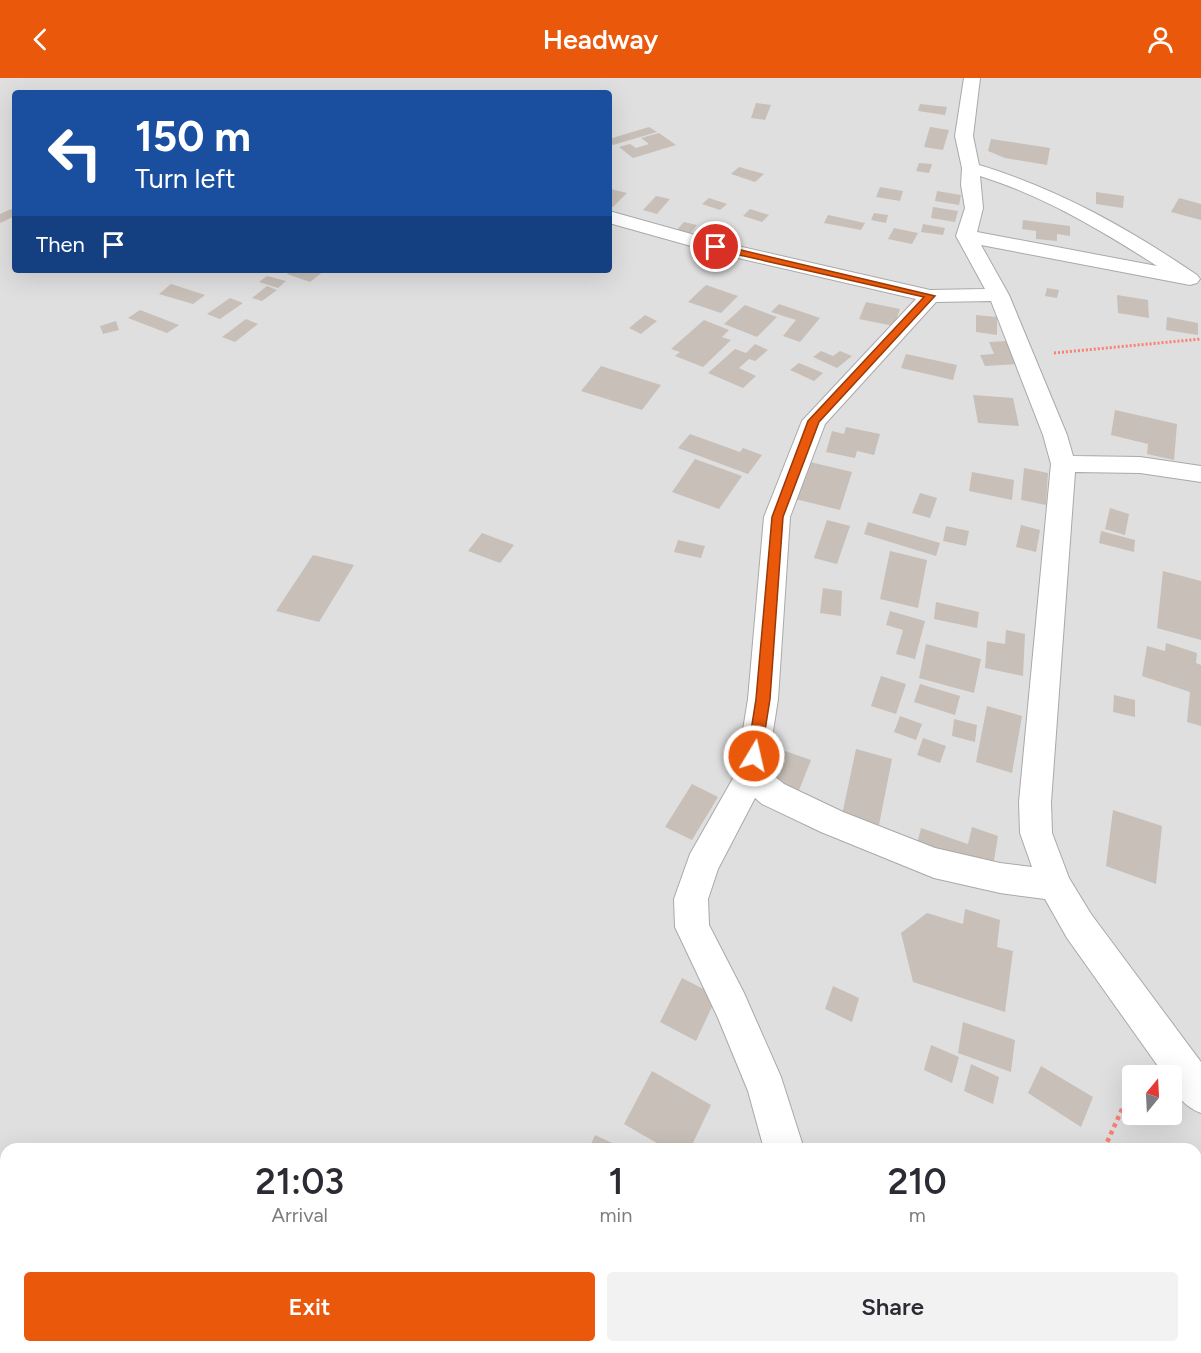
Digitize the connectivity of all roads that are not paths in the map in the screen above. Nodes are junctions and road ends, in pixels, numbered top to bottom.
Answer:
1 (972, 78) edge
2 (971, 168) junction
3 (612, 218) edge
4 (966, 236) junction
5 (1195, 281) edge
6 (999, 295) junction
7 (930, 296) junction
8 (1063, 464) junction
9 (1201, 474) edge
10 (751, 774) junction
11 (1055, 885) junction
12 (1201, 1094) edge
13 (782, 1143) edge

1 - 2 street
2 - 4 street
2 - 5 street
3 - 7 street
4 - 5 street
4 - 6 street
6 - 7 street
6 - 8 street
7 - 10 street
8 - 9 street
8 - 11 street
10 - 11 street
10 - 13 street
11 - 12 street

